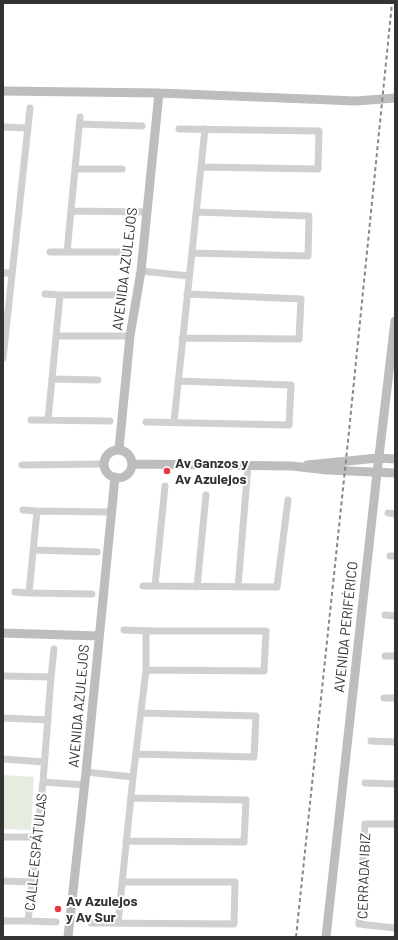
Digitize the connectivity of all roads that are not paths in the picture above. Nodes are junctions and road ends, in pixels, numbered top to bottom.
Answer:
1 (3, 91) edge
2 (159, 93) junction
3 (395, 98) edge
4 (30, 108) dead end
5 (142, 126) dead end
6 (3, 127) edge
7 (28, 128) junction
8 (180, 129) dead end
9 (205, 129) junction
10 (201, 167) junction
11 (75, 169) junction
12 (122, 169) dead end
13 (71, 211) junction
14 (147, 212) junction
15 (196, 212) junction
16 (50, 252) dead end
17 (66, 252) junction
18 (127, 252) dead end
19 (192, 253) junction
20 (146, 271) junction
21 (3, 273) edge
22 (12, 273) junction
23 (189, 276) junction
24 (46, 294) dead end
25 (187, 294) junction
26 (60, 295) junction
27 (125, 295) dead end
28 (5, 320) edge
29 (395, 321) edge
30 (56, 336) junction
31 (130, 336) junction
32 (182, 338) junction
33 (3, 358) edge
34 (52, 379) junction
35 (98, 380) dead end
36 (178, 380) junction
37 (30, 420) dead end
38 (48, 420) junction
39 (110, 422) dead end
40 (146, 422) dead end
41 (174, 422) junction
42 (119, 449) junction
43 (378, 458) junction
44 (395, 459) edge
45 (352, 460) junction
46 (104, 464) junction
47 (132, 464) junction
48 (22, 465) dead end
49 (248, 466) junction
50 (328, 466) junction
51 (351, 471) junction
52 (377, 473) junction
53 (395, 474) edge
54 (115, 478) junction
55 (165, 486) dead end
56 (206, 495) dead end
57 (288, 500) dead end
58 (23, 510) dead end
59 (37, 511) junction
60 (112, 511) junction
61 (34, 550) junction
62 (97, 552) dead end
63 (143, 586) dead end
64 (155, 586) junction
65 (197, 587) junction
66 (238, 587) junction
67 (15, 592) dead end
68 (29, 593) junction
69 (92, 594) dead end
70 (385, 615) dead end
71 (395, 616) edge
72 (124, 630) dead end
73 (146, 631) junction
74 (3, 633) edge
75 (99, 636) junction
76 (54, 650) dead end
77 (385, 656) dead end
78 (395, 656) edge
79 (146, 670) junction
80 (3, 676) edge
81 (51, 677) junction
82 (384, 698) dead end
83 (395, 698) edge
84 (141, 713) junction
85 (3, 718) edge
86 (48, 720) junction
87 (371, 741) dead end
88 (395, 742) edge
89 (136, 754) junction
90 (3, 759) edge
91 (44, 762) junction
92 (86, 772) junction
93 (133, 777) junction
94 (43, 782) junction
95 (365, 783) dead end
96 (395, 784) edge
97 (85, 785) junction
98 (131, 798) junction
99 (395, 824) edge
100 (3, 837) edge
101 (37, 837) junction
102 (126, 841) junction
103 (3, 881) edge
104 (32, 882) junction
105 (122, 882) junction
106 (3, 921) edge
107 (28, 921) junction
108 (56, 922) dead end
109 (91, 923) dead end
110 (118, 923) junction
111 (395, 928) edge
112 (68, 937) edge
113 (326, 937) edge

1 - 2 main road
2 - 3 main road
2 - 14 main road, AVENIDA AZULEJOS
4 - 7 street
5 - 11 street
6 - 7 street
7 - 22 street
8 - 9 street
9 - 10 street
9 - 10 street
10 - 15 street
11 - 12 street
11 - 13 street
13 - 14 street
13 - 17 street
14 - 20 main road, AVENIDA AZULEJOS
15 - 19 street
15 - 19 street
16 - 17 street
17 - 18 street
19 - 23 street
20 - 23 street
20 - 31 main road, AVENIDA AZULEJOS
21 - 22 street
22 - 28 street
23 - 25 street
24 - 26 street
25 - 32 street
25 - 32 street
26 - 27 street
26 - 30 street
28 - 33 street
29 - 43 main road, AVENIDA PERIFÉRICO
30 - 31 street
30 - 34 street
31 - 42 main road, AVENIDA AZULEJOS
32 - 36 street
34 - 35 street
34 - 38 street
36 - 41 street
36 - 41 street
37 - 38 street
38 - 39 street
40 - 41 street
42 - 46 main road
42 - 47 main road
43 - 44 main road
43 - 45 main road
43 - 52 main road, AVENIDA PERIFÉRICO
45 - 50 main road
45 - 51 street
46 - 48 street
46 - 54 main road
47 - 49 main road
47 - 54 main road
49 - 50 main road
49 - 66 street
50 - 51 main road
51 - 52 main road
52 - 53 main road
52 - 113 main road, AVENIDA PERIFÉRICO
54 - 60 main road, AVENIDA AZULEJOS
55 - 64 street
56 - 65 street
57 - 66 street
58 - 59 street
59 - 60 street
59 - 61 street
60 - 75 main road, AVENIDA AZULEJOS
61 - 62 street
61 - 68 street
63 - 64 street
64 - 65 street
65 - 66 street
67 - 68 street
68 - 69 street
70 - 71 street
72 - 73 street
73 - 79 street
73 - 79 street
74 - 75 main road
75 - 92 main road, AVENIDA AZULEJOS
76 - 81 street, CALLE ESPÁTULAS
77 - 78 street
79 - 84 street
80 - 81 street
81 - 86 street, CALLE ESPÁTULAS
82 - 83 street
84 - 89 street
84 - 89 street
85 - 86 street
86 - 91 street, CALLE ESPÁTULAS
87 - 88 street
89 - 93 street
90 - 91 street
91 - 94 street, CALLE ESPÁTULAS
92 - 93 street
92 - 97 main road, AVENIDA AZULEJOS
93 - 98 street
94 - 97 street, CALLE ESPÁTULAS
94 - 101 street, CALLE ESPÁTULAS
95 - 96 street
97 - 112 main road, AVENIDA AZULEJOS
98 - 102 street
98 - 102 street
99 - 111 street, CERRADA IBIZ
100 - 101 street
101 - 104 street, CALLE ESPÁTULAS
102 - 105 street
103 - 104 street
104 - 107 street, CALLE ESPÁTULAS
105 - 110 street
105 - 110 street
106 - 107 street, CALLE ESPÁTULAS
107 - 108 street
109 - 110 street

